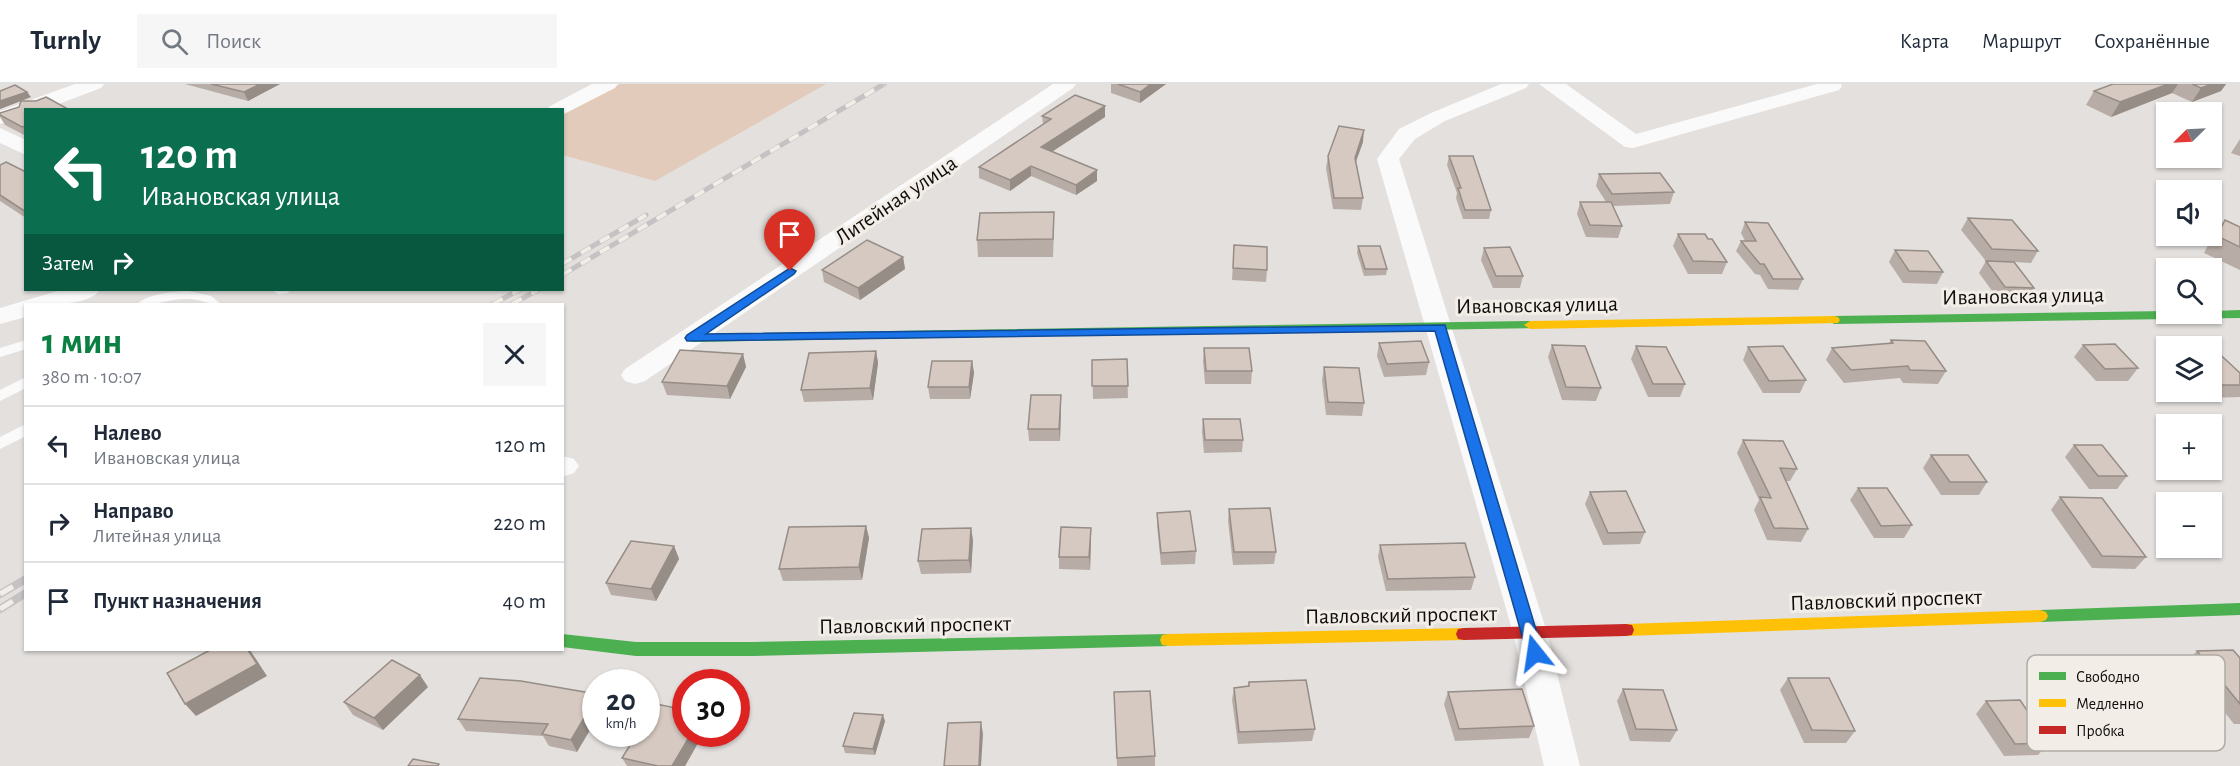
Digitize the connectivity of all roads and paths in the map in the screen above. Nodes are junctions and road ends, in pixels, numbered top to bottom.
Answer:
1 (94, 84) edge
2 (608, 84) edge
3 (1066, 84) edge
4 (1519, 84) edge
5 (1549, 84) edge
6 (1832, 86) dead end
7 (28, 108) edge
8 (561, 108) edge
9 (24, 109) edge
10 (0, 118) edge
11 (0, 135) edge
12 (24, 148) edge
13 (84, 291) edge
14 (42, 303) edge
15 (148, 303) edge
16 (213, 303) edge
17 (24, 309) edge
18 (2240, 314) edge
19 (0, 316) edge
20 (1440, 327) junction
21 (692, 338) junction
22 (24, 345) edge
23 (0, 353) edge
24 (635, 375) dead end
25 (24, 383) edge
26 (0, 396) edge
27 (24, 430) edge
28 (0, 444) edge
29 (2240, 609) edge
30 (1530, 633) junction
31 (564, 640) edge
32 (1562, 766) edge

1 - 7 street
2 - 8 street
3 - 21 street, Литейная улица
4 - 20 street
5 - 6 street
9 - 10 street
11 - 12 street
13 - 14 street
15 - 16 lane
17 - 19 street
18 - 20 street, Ивановская улица
20 - 21 street, Ивановская улица
20 - 30 street
21 - 24 street, Литейная улица
22 - 23 lane
25 - 26 lane
27 - 28 lane
29 - 30 street, Павловский проспект
30 - 31 street, Павловский проспект
30 - 32 street

